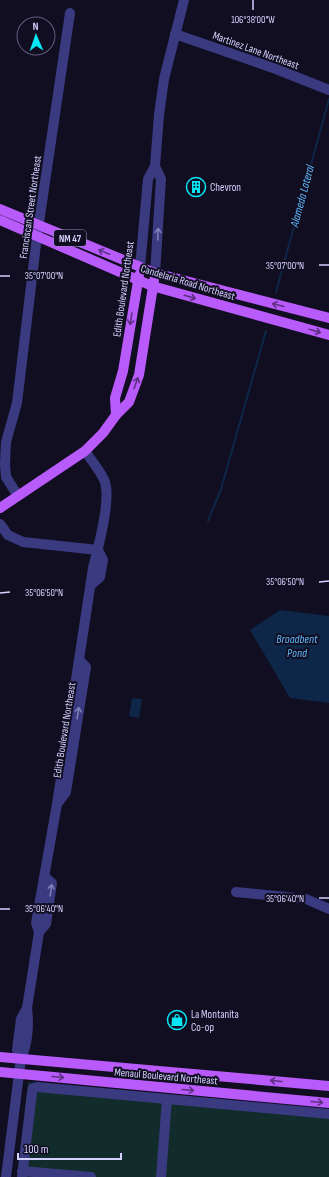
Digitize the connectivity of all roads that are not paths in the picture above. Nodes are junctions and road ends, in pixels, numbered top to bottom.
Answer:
1 (184, 0) edge
2 (70, 13) dead end
3 (175, 34) junction
4 (329, 90) edge
5 (155, 166) junction
6 (0, 209) edge
7 (0, 220) edge
8 (39, 225) junction
9 (37, 236) junction
10 (140, 267) junction
11 (155, 273) junction
12 (138, 281) junction
13 (152, 286) junction
14 (329, 318) edge
15 (329, 335) edge
16 (116, 415) junction
17 (85, 451) junction
18 (18, 496) junction
19 (0, 508) edge
20 (0, 524) edge
21 (98, 550) junction
22 (236, 892) dead end
23 (329, 909) edge
24 (0, 1057) edge
25 (21, 1058) junction
26 (0, 1072) edge
27 (20, 1074) junction
28 (329, 1086) edge
29 (167, 1099) junction
30 (329, 1103) edge
31 (329, 1114) edge
32 (22, 1174) edge
33 (6, 1177) edge
34 (91, 1177) edge
35 (161, 1177) edge

1 - 3 street, Edith Boulevard Northeast
2 - 8 street, Franciscan Street Northeast
3 - 4 street, Martinez Lane Northeast
3 - 5 street, Edith Boulevard Northeast
5 - 10 street, Edith Boulevard Northeast
11 -> 5 street, Edith Boulevard Northeast
6 - 8 main road, Candelaria Road Northeast / NM 47
7 - 9 main road, Candelaria Road Northeast / NM 47
8 - 9 street, Franciscan Street Northeast
10 -> 8 main road, Candelaria Road Northeast / NM 47
9 - 12 main road, Candelaria Road Northeast / NM 47
9 - 18 street, Franciscan Street Northeast
10 - 11 main road, Candelaria Road Northeast / NM 47
10 - 12 main road, Edith Boulevard Northeast
11 - 13 main road, Edith Boulevard Northeast
14 -> 11 main road, Candelaria Road Northeast
12 - 13 main road, Candelaria Road Northeast / NM 47
12 -> 16 main road, Edith Boulevard Northeast
13 -> 15 main road, Candelaria Road Northeast
16 -> 13 main road, Edith Boulevard Northeast
16 - 17 main road, Edith Boulevard Northeast
17 - 18 main road
17 - 21 street, Edith Boulevard Northeast
18 - 19 main road
20 - 21 street
21 - 25 street, Edith Boulevard Northeast
22 - 23 street
24 - 25 main road, Menaul Boulevard Northeast
25 - 27 street, Edith Boulevard Northeast
28 -> 25 main road, Menaul Boulevard Northeast
26 - 27 main road, Menaul Boulevard Northeast
27 -> 30 main road, Menaul Boulevard Northeast
27 - 33 street, Edith Boulevard Northeast
29 - 31 street
29 - 32 street
29 - 35 street
32 - 34 street

